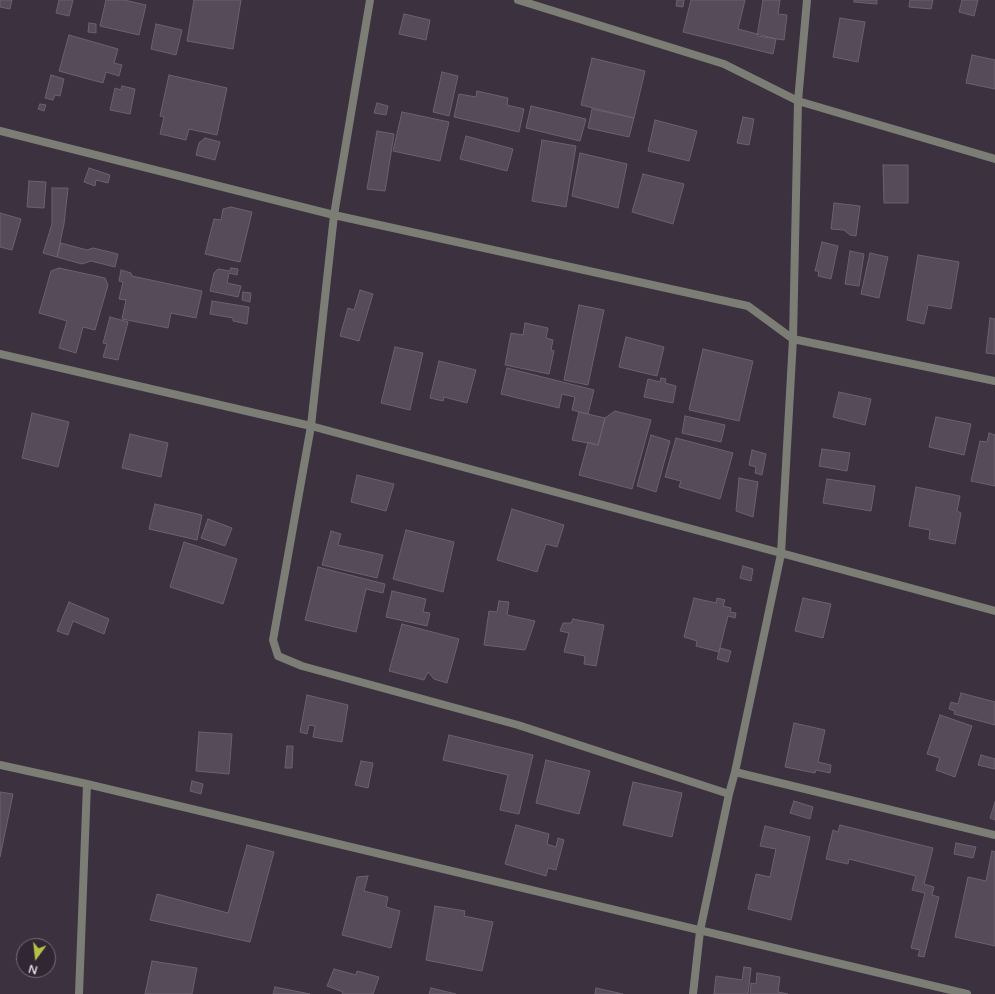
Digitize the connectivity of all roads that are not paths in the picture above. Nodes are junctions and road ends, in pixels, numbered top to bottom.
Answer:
1 (370, 0) edge
2 (518, 0) edge
3 (807, 0) edge
4 (798, 101) junction
5 (0, 130) edge
6 (995, 159) edge
7 (334, 215) junction
8 (793, 339) junction
9 (0, 354) edge
10 (995, 381) edge
11 (311, 426) junction
12 (781, 554) junction
13 (995, 611) edge
14 (0, 766) edge
15 (735, 772) junction
16 (87, 784) junction
17 (729, 794) junction
18 (995, 835) edge
19 (700, 931) junction
20 (79, 994) edge
21 (693, 994) edge
22 (967, 994) edge

1 - 7 street
2 - 4 street
3 - 4 street
4 - 6 street
4 - 8 street
5 - 7 street
7 - 8 street
7 - 11 street
8 - 10 street
8 - 12 street
9 - 11 street
11 - 12 street
11 - 17 street
12 - 13 street
12 - 15 street
14 - 16 street
15 - 17 street
15 - 18 street
16 - 19 street
16 - 20 street
17 - 19 street
19 - 21 street
19 - 22 street

